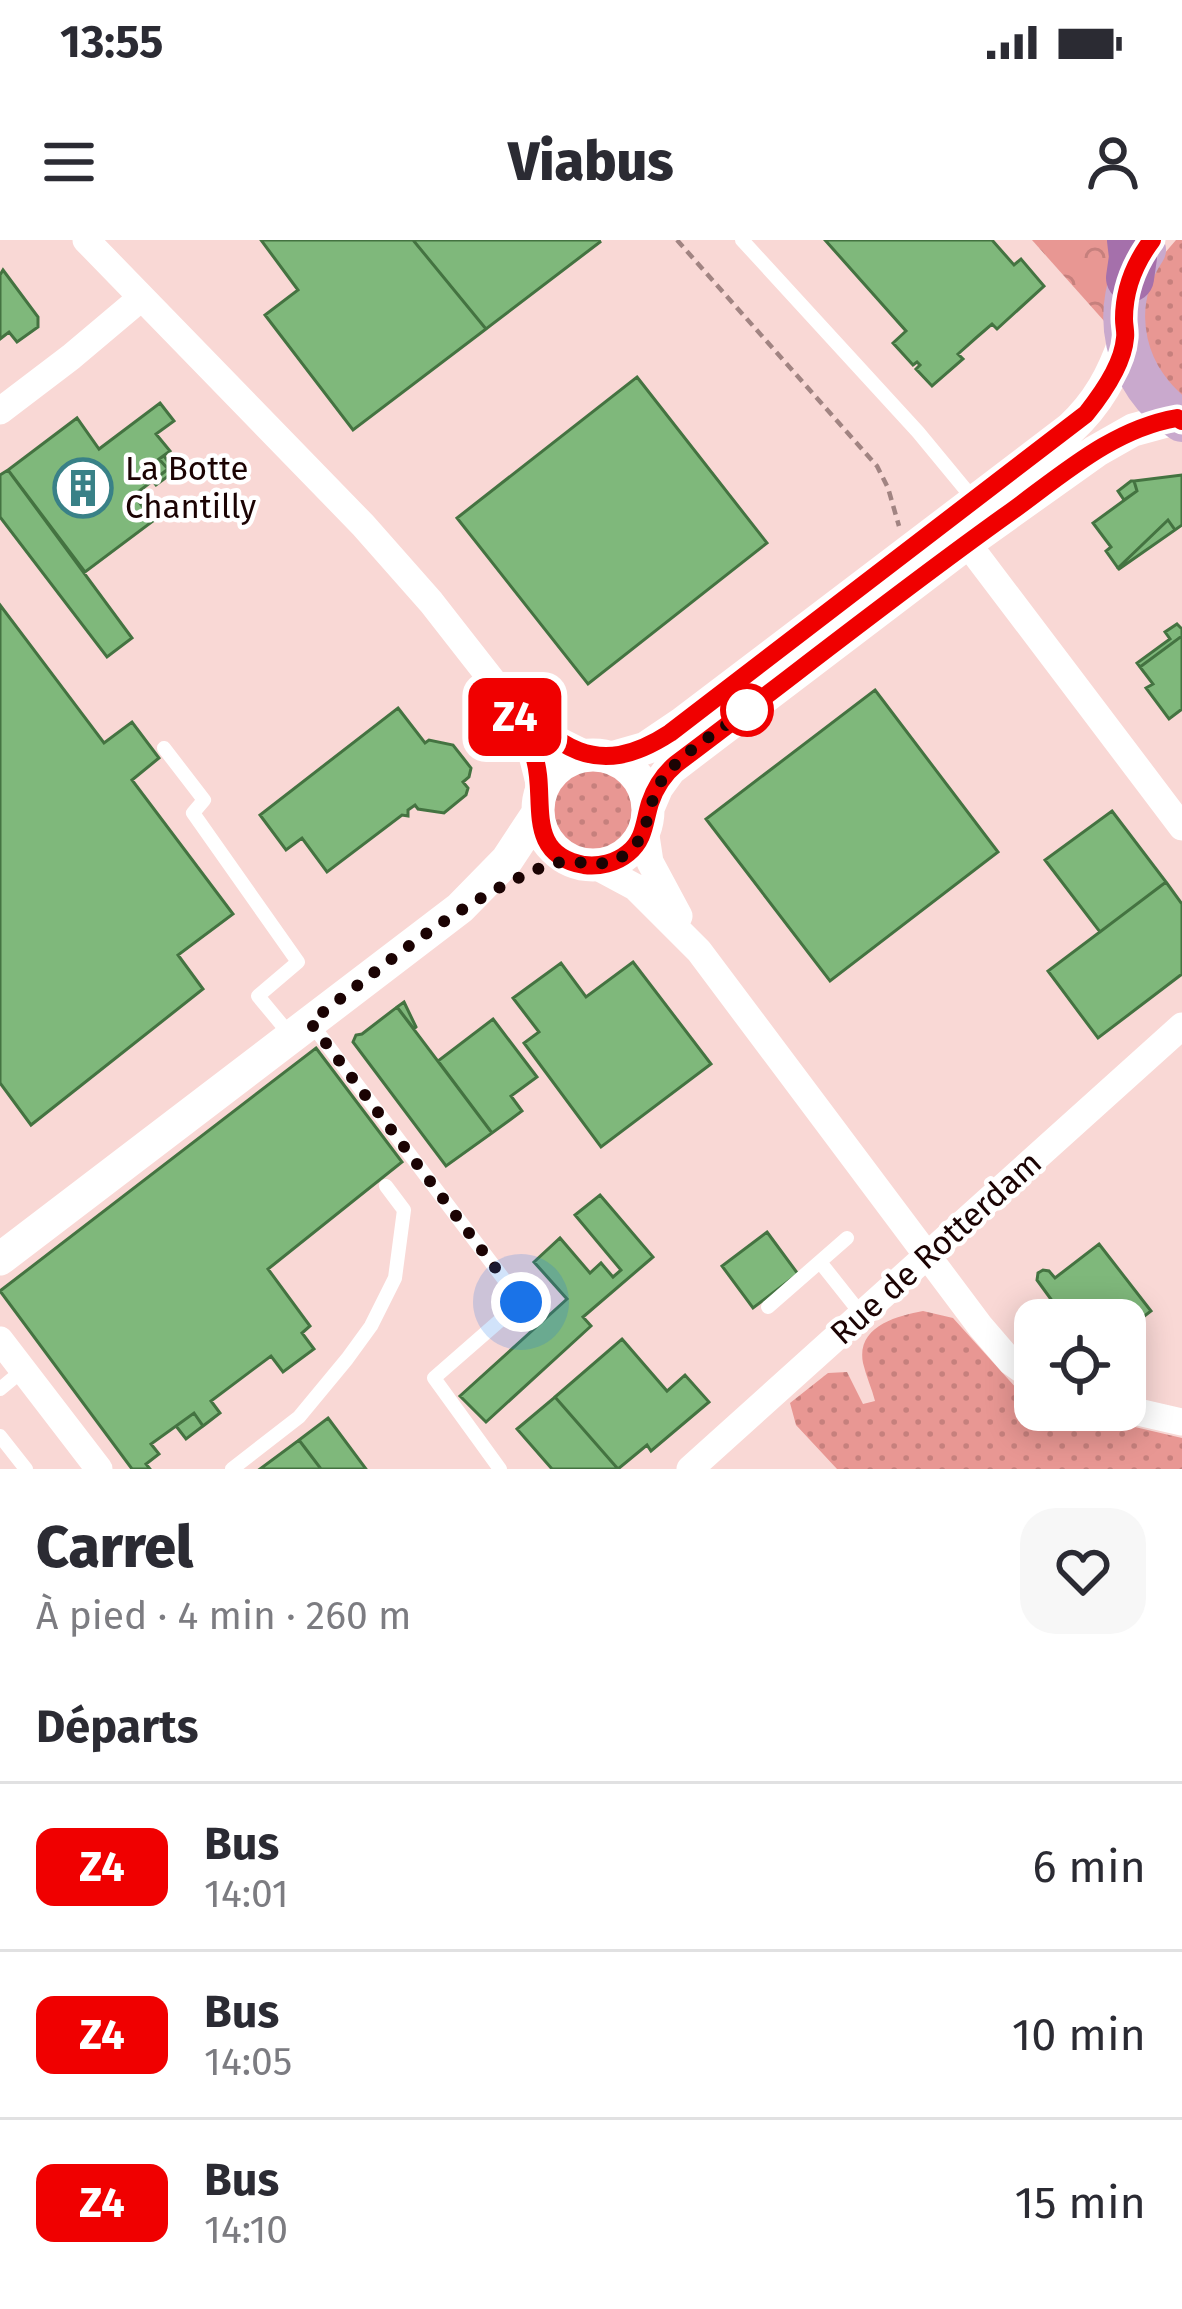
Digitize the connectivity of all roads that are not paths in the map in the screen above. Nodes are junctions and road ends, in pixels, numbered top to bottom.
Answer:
1 (86, 240) edge
2 (742, 240) edge
3 (1138, 253) edge
4 (141, 298) junction
5 (1125, 340) junction
6 (0, 412) edge
7 (1179, 419) edge
8 (975, 501) junction
9 (967, 542) junction
10 (500, 689) junction
11 (164, 748) dead end
12 (600, 756) junction
13 (540, 802) junction
14 (647, 818) junction
15 (1182, 827) edge
16 (583, 863) junction
17 (460, 908) junction
18 (699, 951) junction
19 (1182, 1026) edge
20 (301, 1030) junction
21 (386, 1186) dead end
22 (847, 1238) dead end
23 (929, 1256) junction
24 (0, 1259) edge
25 (820, 1262) junction
26 (768, 1307) dead end
27 (862, 1316) junction
28 (0, 1340) edge
29 (1014, 1361) edge
30 (23, 1370) junction
31 (0, 1389) edge
32 (1146, 1414) edge
33 (1182, 1422) edge
34 (0, 1436) edge
35 (26, 1469) edge
36 (99, 1469) edge
37 (232, 1469) edge
38 (500, 1469) edge
39 (690, 1469) edge

1 - 4 street
2 - 8 lane
3 - 5 main road
4 - 6 street
4 - 10 street
5 - 7 main road
5 - 8 street
7 - 9 street
8 - 12 street
9 - 14 street
9 - 15 street
10 - 12 street
10 - 13 street
11 - 20 lane
12 - 13 street
12 - 14 street
13 - 16 street
13 - 17 street
14 - 16 street
14 - 18 street
16 - 17 street
16 - 18 street
17 - 20 street
18 - 23 street
19 - 23 street, Rue de Rotterdam
20 - 24 street
20 - 38 lane
21 - 37 lane
22 - 25 lane
23 - 27 street, Rue de Rotterdam
23 - 29 street
25 - 26 lane
25 - 27 lane
27 - 39 street, Rue de Rotterdam
28 - 30 street
30 - 31 lane
30 - 36 street
32 - 33 street
34 - 35 lane

